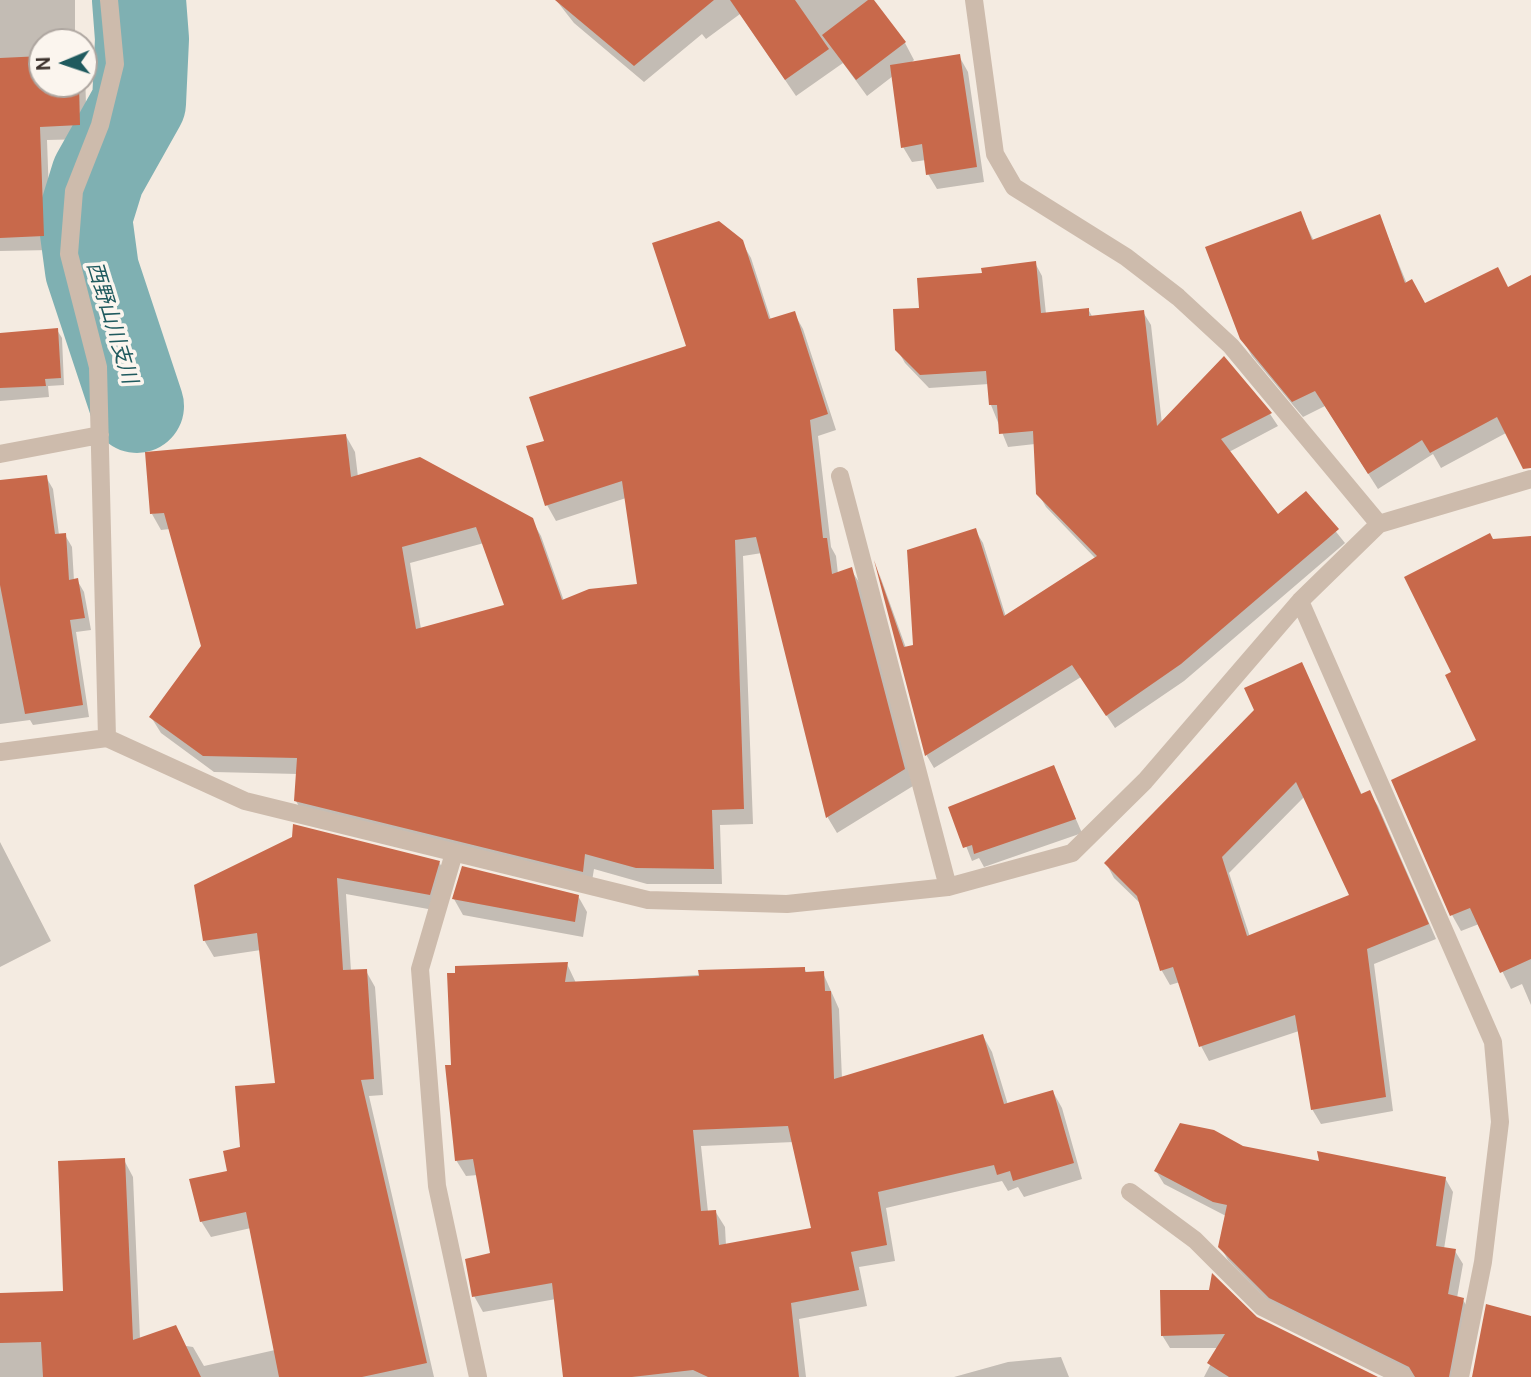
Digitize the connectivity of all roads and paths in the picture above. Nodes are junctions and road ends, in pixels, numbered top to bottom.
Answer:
1 (110, 0) edge
2 (974, 0) edge
3 (100, 435) junction
4 (0, 454) edge
5 (840, 476) dead end
6 (1531, 479) edge
7 (1379, 524) junction
8 (1300, 601) junction
9 (107, 738) junction
10 (0, 752) edge
11 (454, 853) junction
12 (948, 887) junction
13 (1130, 1192) dead end
14 (478, 1377) edge
15 (1404, 1377) edge
16 (1460, 1377) edge

1 - 3 street
2 - 7 street
3 - 4 street
3 - 9 street
5 - 12 street
6 - 7 street
7 - 8 street
8 - 12 street
8 - 16 street
9 - 10 street
9 - 11 street
11 - 12 street
11 - 14 street
13 - 15 street

